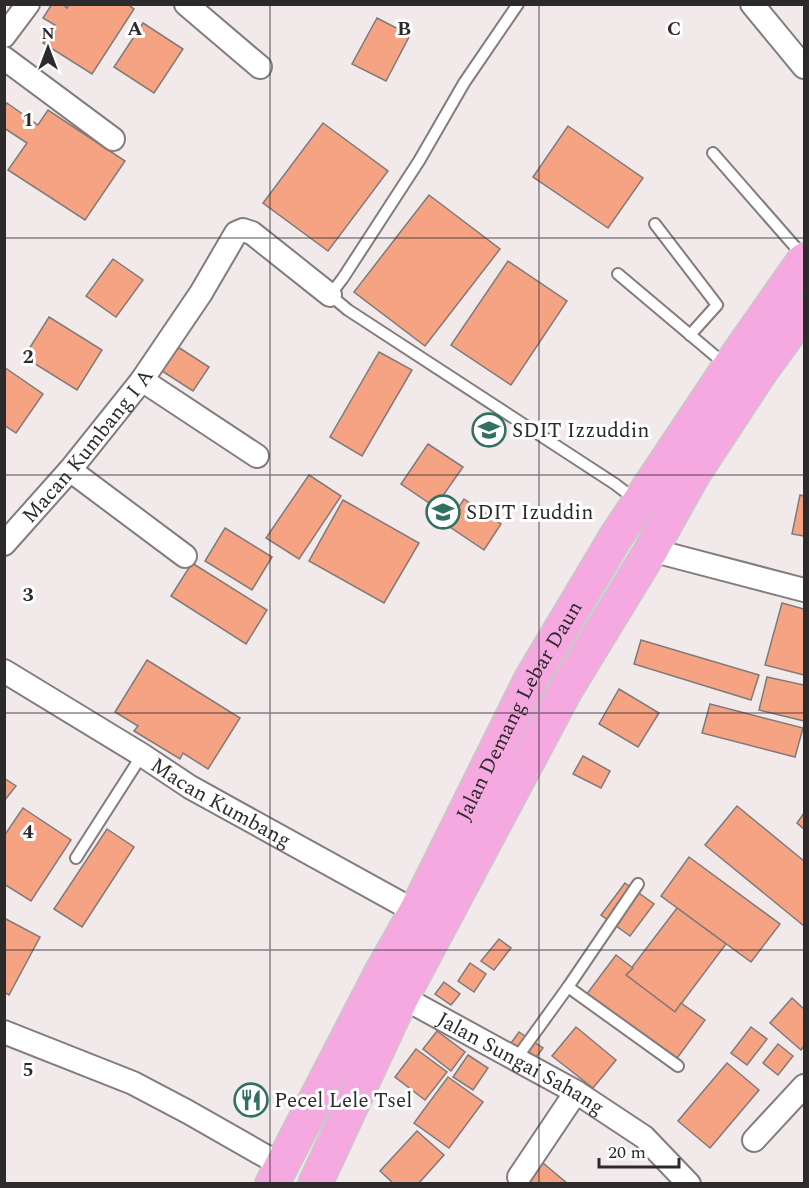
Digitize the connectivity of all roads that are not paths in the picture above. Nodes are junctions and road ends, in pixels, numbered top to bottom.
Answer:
1 (28, 4) edge
2 (186, 4) edge
3 (518, 4) edge
4 (752, 4) edge
5 (4, 36) edge
6 (4, 58) edge
7 (260, 67) dead end
8 (804, 67) edge
9 (113, 139) dead end
10 (713, 153) dead end
11 (655, 224) dead end
12 (804, 259) edge
13 (618, 274) dead end
14 (330, 295) junction
15 (804, 312) edge
16 (690, 335) junction
17 (729, 367) junction
18 (142, 380) junction
19 (257, 456) dead end
20 (70, 470) junction
21 (639, 502) junction
22 (4, 544) edge
23 (651, 550) junction
24 (184, 556) dead end
25 (804, 590) edge
26 (4, 671) edge
27 (142, 755) junction
28 (76, 858) dead end
29 (638, 884) dead end
30 (428, 918) junction
31 (568, 987) junction
32 (402, 997) junction
33 (4, 1032) edge
34 (516, 1059) junction
35 (678, 1066) dead end
36 (804, 1086) edge
37 (576, 1092) junction
38 (754, 1140) dead end
39 (277, 1174) edge
40 (519, 1177) dead end
41 (318, 1183) edge
42 (689, 1184) edge

1 - 5 street
2 - 7 street
3 - 14 lane
4 - 8 street
6 - 9 street
10 - 12 lane
11 - 16 lane
12 - 17 highway, Jalan Demang Lebar Daun
13 - 16 lane
14 - 18 street, Macan Kumbang I A
14 - 21 lane
15 - 23 highway, Jalan Demang Lebar Daun
16 - 17 lane
17 - 21 highway, Jalan Demang Lebar Daun
18 - 19 street
18 - 20 street, Macan Kumbang I A
20 - 22 street, Macan Kumbang I A
20 - 24 street
21 - 30 highway, Jalan Demang Lebar Daun
23 - 25 street
23 - 30 highway, Jalan Demang Lebar Daun
26 - 27 street, Macan Kumbang
27 - 28 lane
27 - 30 street, Macan Kumbang
29 - 31 lane
30 - 32 highway, Jalan Demang Lebar Daun
30 - 39 highway, Jalan Demang Lebar Daun
31 - 34 lane
31 - 35 lane
32 - 34 street, Jalan Sungai Sahang
32 - 41 highway, Jalan Demang Lebar Daun
33 - 39 street
34 - 37 street, Jalan Sungai Sahang
36 - 38 street
37 - 40 street
37 - 42 street, Jalan Sungai Sahang

